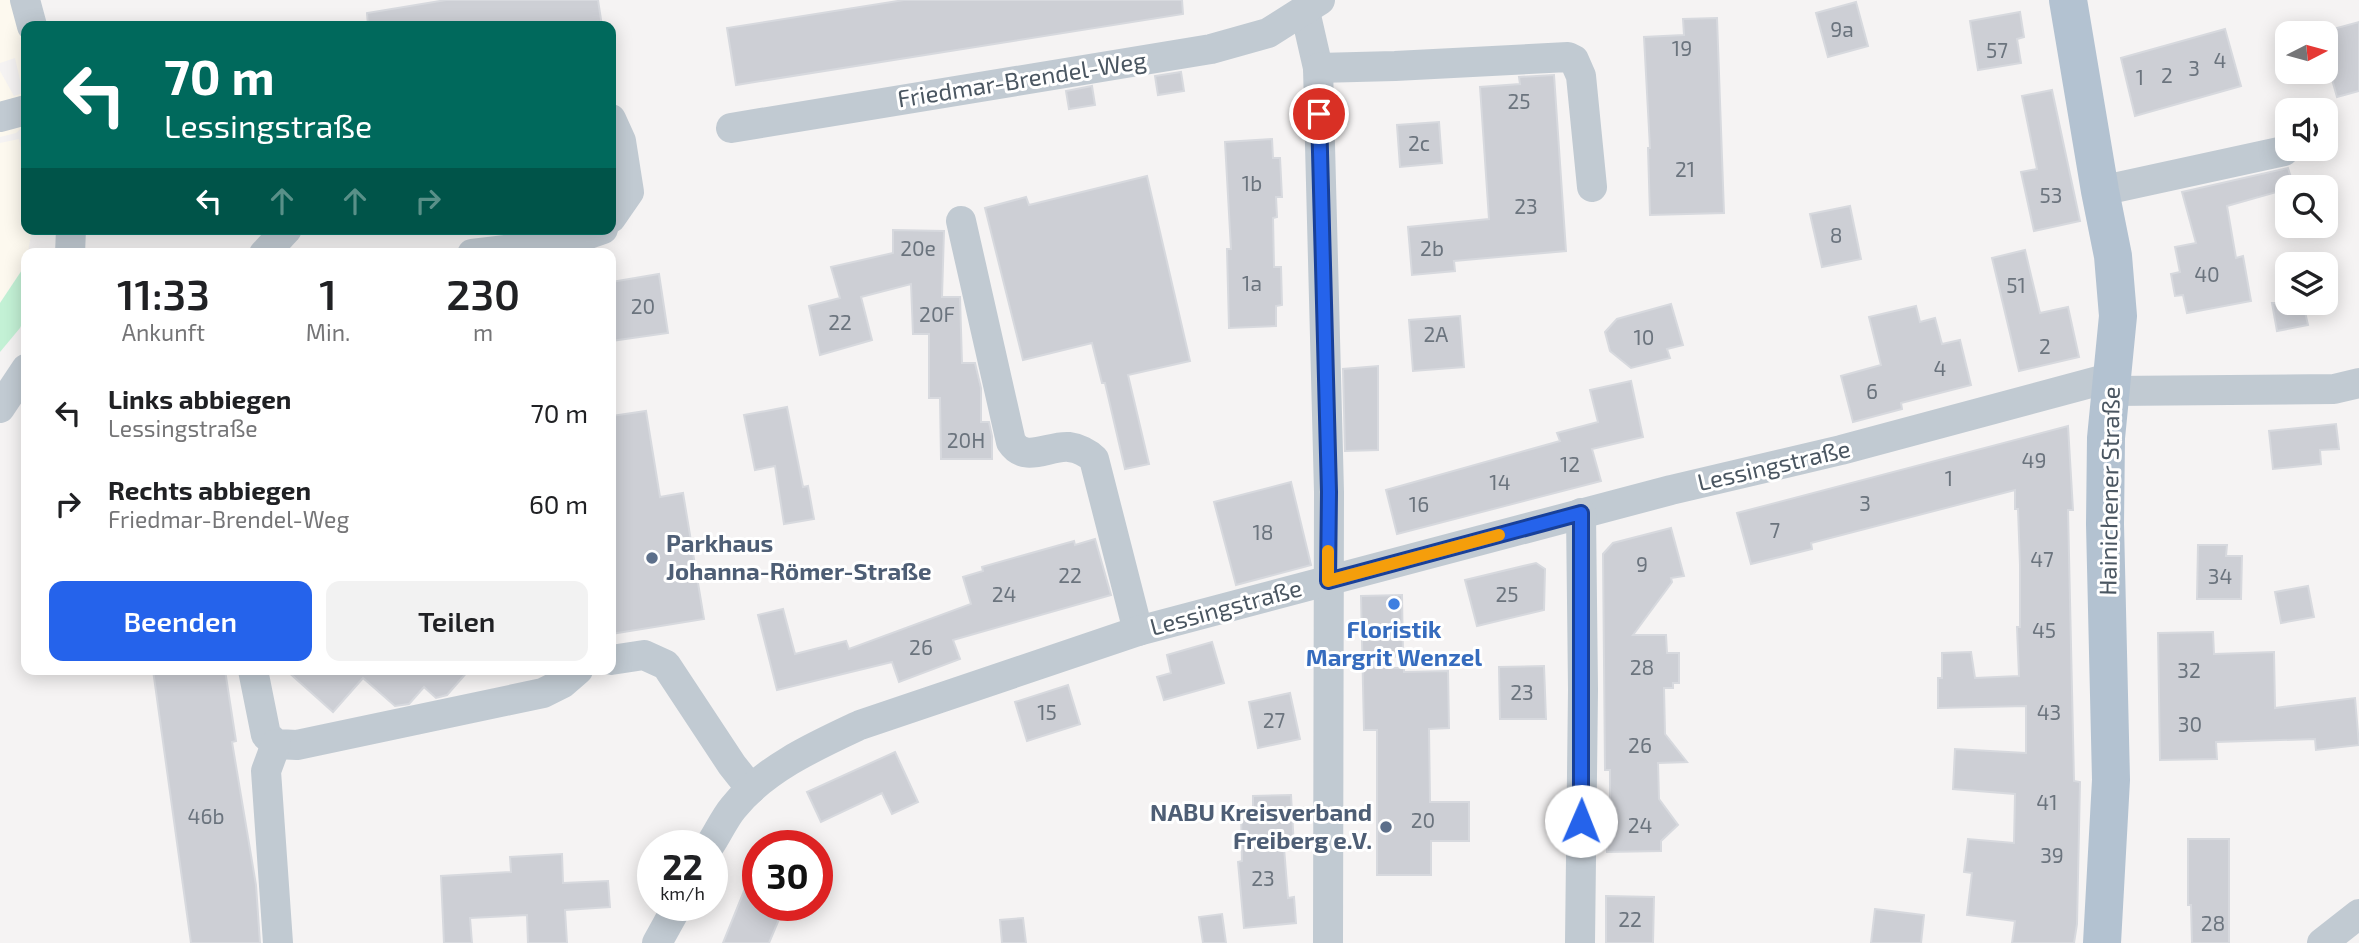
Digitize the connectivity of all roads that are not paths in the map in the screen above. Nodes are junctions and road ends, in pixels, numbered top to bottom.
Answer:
1 (25, 0) edge
2 (2068, 0) edge
3 (1312, 5) edge
4 (31, 21) edge
5 (1318, 68) junction
6 (21, 111) edge
7 (0, 117) edge
8 (731, 128) dead end
9 (616, 130) edge
10 (2275, 153) edge
11 (1592, 187) dead end
12 (2100, 191) junction
13 (616, 211) edge
14 (961, 221) dead end
15 (281, 235) edge
16 (586, 235) edge
17 (270, 248) edge
18 (522, 248) edge
19 (21, 376) edge
20 (2359, 383) edge
21 (2112, 384) junction
22 (0, 408) edge
23 (1581, 513) junction
24 (1328, 581) junction
25 (1138, 631) junction
26 (616, 659) edge
27 (254, 675) edge
28 (572, 675) edge
29 (276, 744) junction
30 (751, 789) junction
31 (720, 830) edge
32 (2359, 914) edge
33 (669, 921) edge
34 (278, 943) edge
35 (657, 943) edge
36 (1328, 943) edge
37 (1580, 943) edge
38 (2102, 943) edge
39 (2322, 943) edge

1 - 4 street
2 - 12 main road, Hainichener Straße
3 - 5 street, Friedmar-Brendel-Weg
3 - 8 street, Friedmar-Brendel-Weg
5 - 11 street
5 - 24 street, Friedmar-Brendel-Weg
6 - 7 street
9 - 13 street
10 - 12 street
12 - 21 main road, Hainichener Straße
14 - 25 street
15 - 17 street
16 - 18 street
19 - 22 street
20 - 21 street, Lessingstraße
21 - 23 street, Lessingstraße
21 - 38 main road, Hainichener Straße
23 - 24 street, Lessingstraße
23 - 37 street
24 - 25 street, Lessingstraße
24 - 36 street, Friedmar-Brendel-Weg
25 - 30 street, Lessingstraße
26 - 30 street
27 - 29 street
28 - 29 street
29 - 34 street
30 - 31 street, Lessingstraße
32 - 39 street
33 - 35 street

